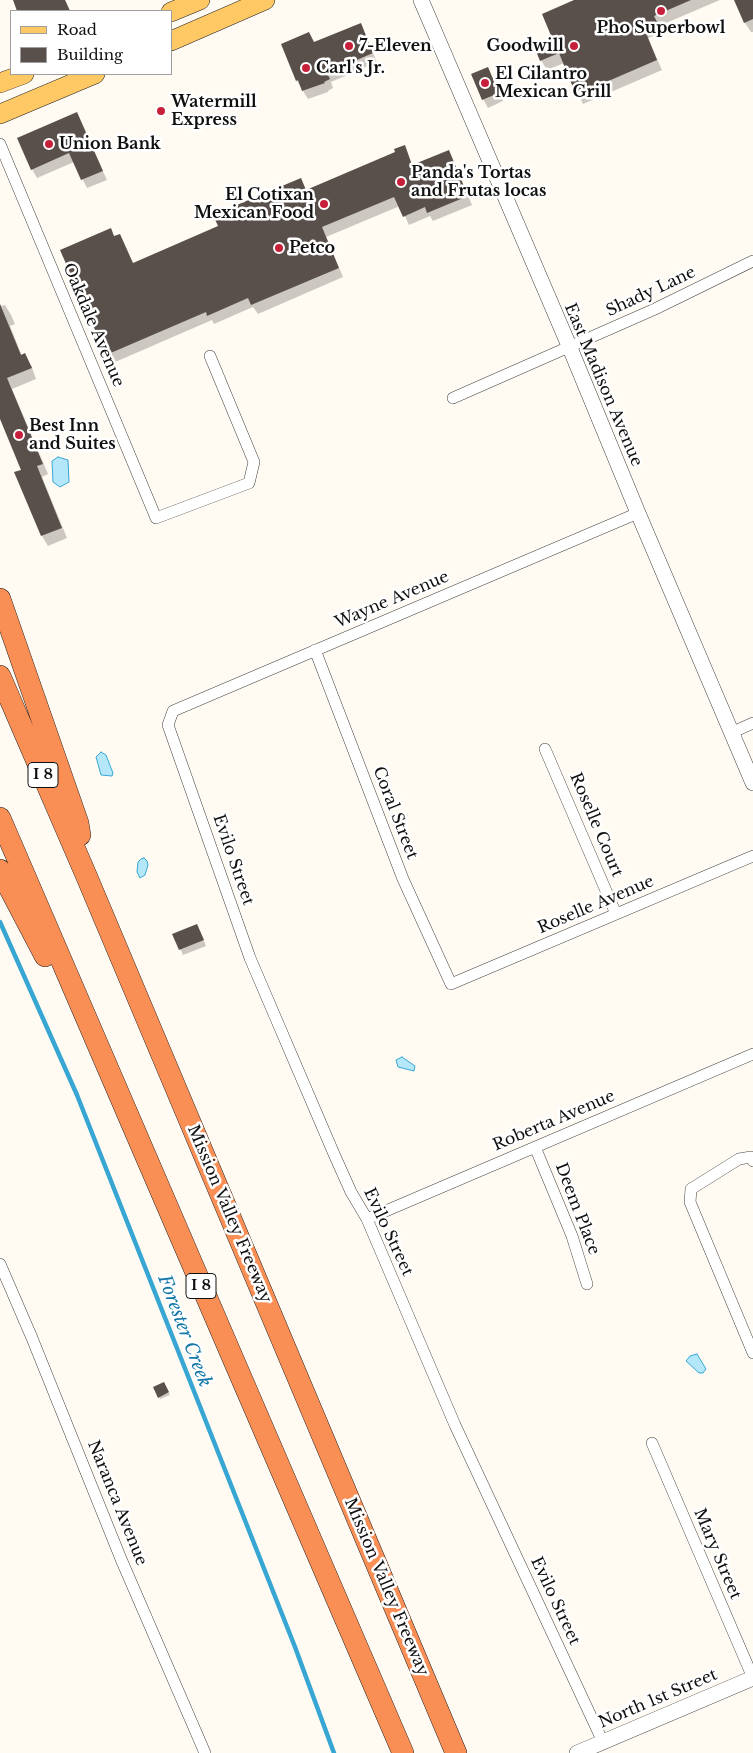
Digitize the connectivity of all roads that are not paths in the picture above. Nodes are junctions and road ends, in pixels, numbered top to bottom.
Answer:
1 (200, 0) edge
2 (264, 0) edge
3 (421, 0) edge
4 (172, 12) edge
5 (172, 41) edge
6 (21, 75) edge
7 (93, 75) edge
8 (0, 83) edge
9 (0, 114) edge
10 (0, 144) edge
11 (753, 261) edge
12 (570, 348) junction
13 (210, 356) dead end
14 (453, 398) dead end
15 (638, 513) junction
16 (0, 598) edge
17 (315, 650) junction
18 (0, 676) edge
19 (753, 723) edge
20 (168, 725) joint
21 (731, 733) junction
22 (546, 749) dead end
23 (753, 784) edge
24 (0, 818) edge
25 (753, 856) edge
26 (0, 870) edge
27 (86, 875) junction
28 (616, 914) junction
29 (451, 984) joint
30 (753, 1054) edge
31 (107, 1069) junction
32 (535, 1147) junction
33 (753, 1161) edge
34 (367, 1219) junction
35 (0, 1264) edge
36 (587, 1284) dead end
37 (753, 1353) edge
38 (652, 1443) dead end
39 (753, 1678) edge
40 (603, 1742) junction
41 (205, 1753) edge
42 (403, 1753) edge
43 (456, 1753) edge
44 (577, 1753) edge

1 - 4 main road
2 - 5 main road
3 - 12 street, East Madison Avenue
6 - 8 main road
7 - 9 main road
10 - 13 street, Oakdale Avenue
11 - 12 street, Shady Lane
12 - 14 street, Shady Lane
12 - 15 street, East Madison Avenue
15 - 17 street, Wayne Avenue
15 - 21 street, East Madison Avenue
16 - 27 highway
17 - 20 street, Wayne Avenue
17 - 29 street, Coral Street
18 - 27 highway, Mission Valley Freeway / I 8
19 - 21 street
20 - 34 street, Evilo Street
21 - 23 street, East Madison Avenue
22 - 28 street, Roselle Court
24 - 31 highway, I 8
25 - 28 street, Roselle Avenue
26 - 31 highway
27 - 43 highway, Mission Valley Freeway / I 8
28 - 29 street, Roselle Avenue
30 - 32 street, Roberta Avenue
31 - 42 highway, I 8
32 - 34 street, Roberta Avenue
32 - 36 street, Deem Place
33 - 37 street
34 - 40 street, Evilo Street
35 - 41 street, Naranca Avenue
38 - 39 street, Mary Street
39 - 40 street, North 1st Street
40 - 44 street, North 1st Street

